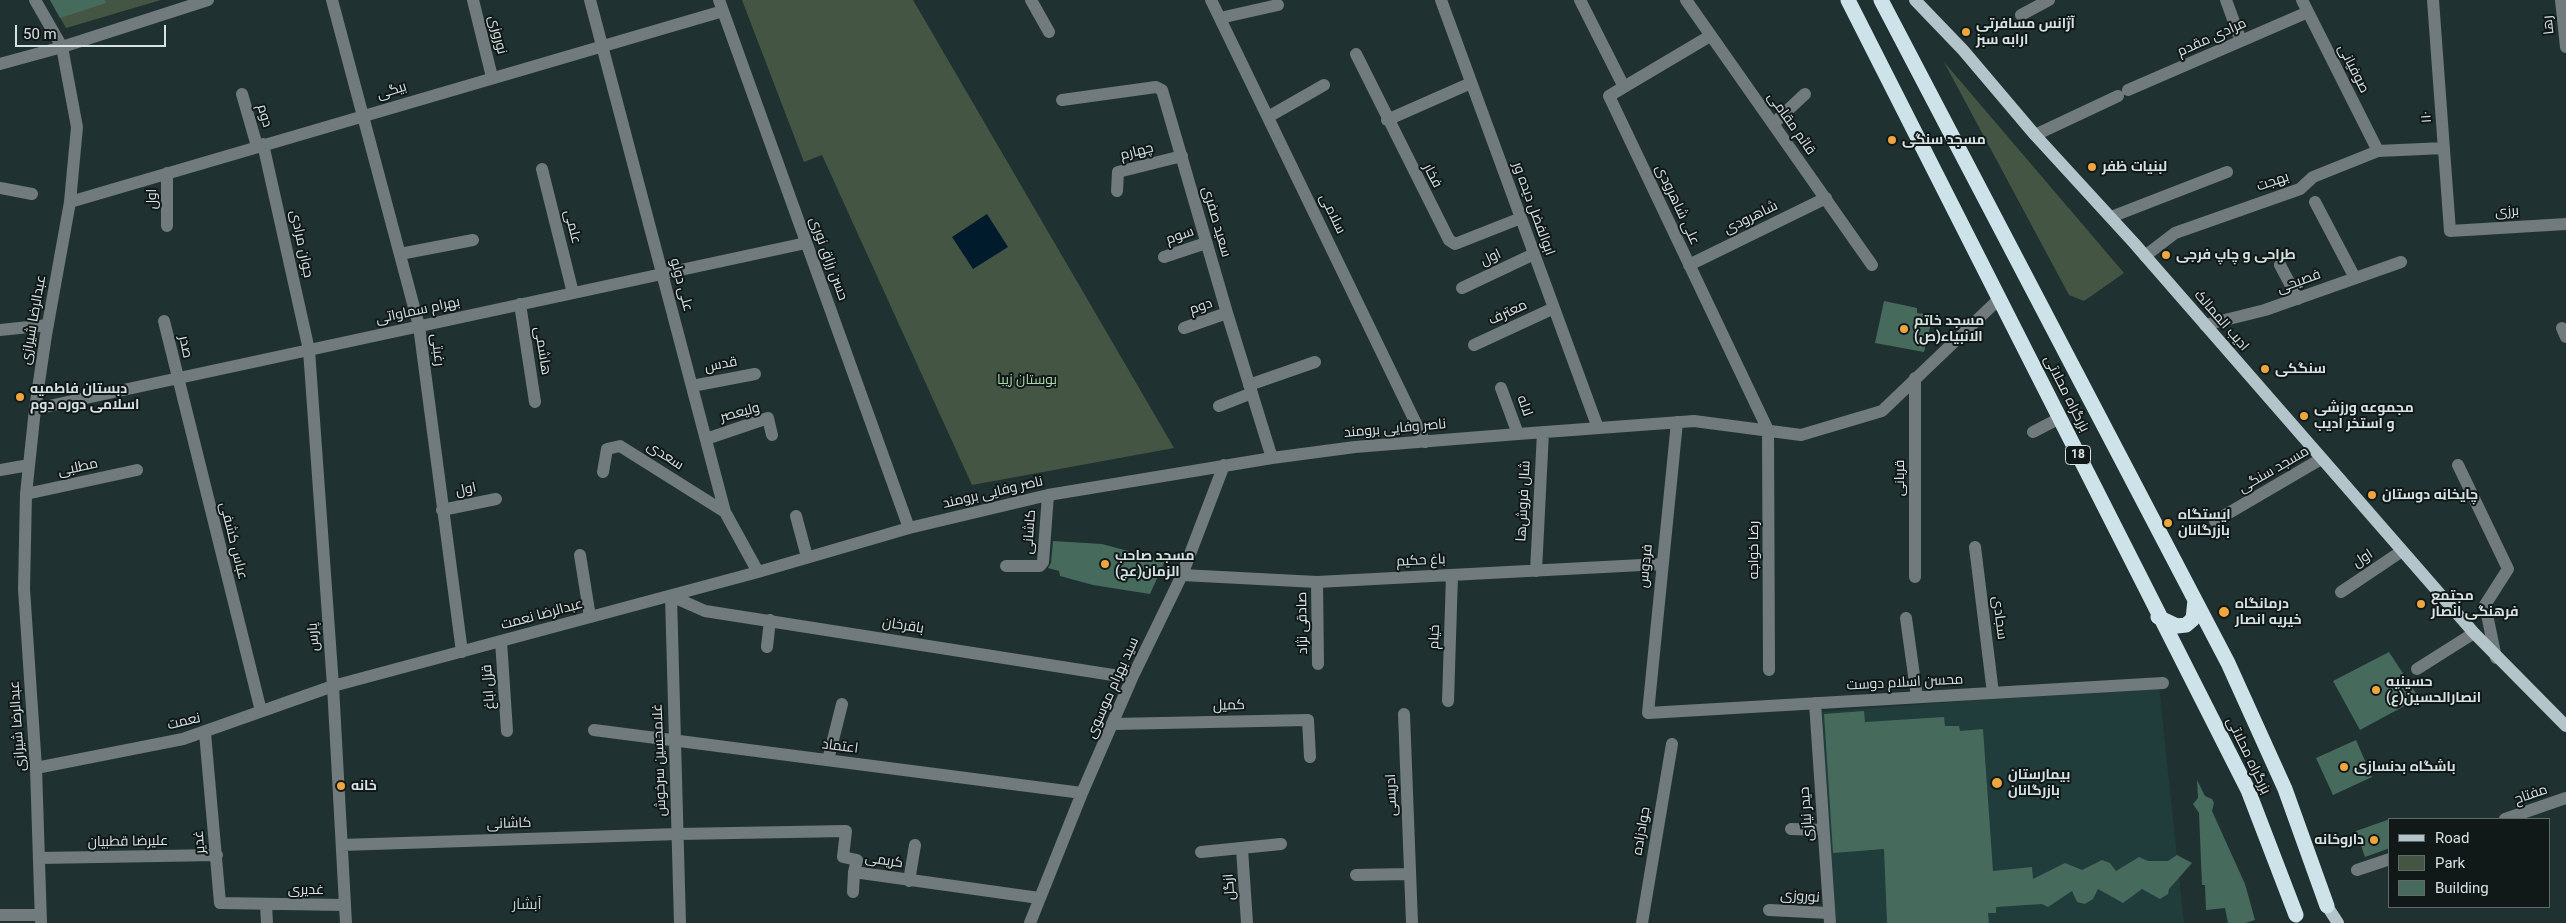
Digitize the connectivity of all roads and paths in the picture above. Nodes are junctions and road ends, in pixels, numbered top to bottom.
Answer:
1 (35, 0) edge
2 (208, 0) edge
3 (332, 0) edge
4 (473, 0) edge
5 (590, 0) edge
6 (1031, 0) edge
7 (1211, 0) edge
8 (1440, 0) edge
9 (1580, 0) edge
10 (1686, 0) edge
11 (1848, 0) edge
12 (1881, 0) edge
13 (1915, 0) edge
14 (2048, 0) edge
15 (2226, 0) edge
16 (2302, 0) edge
17 (2433, 0) edge
18 (2561, 0) edge
19 (721, 5) edge
20 (1278, 5) dead end
21 (2308, 12) junction
22 (2020, 15) dead end
23 (1220, 18) junction
24 (1049, 32) dead end
25 (1710, 36) junction
26 (2241, 41) junction
27 (602, 45) junction
28 (62, 47) junction
29 (2566, 47) edge
30 (1356, 54) dead end
31 (0, 64) edge
32 (492, 77) junction
33 (1471, 83) junction
34 (1324, 85) dead end
35 (1624, 87) junction
36 (242, 94) dead end
37 (1805, 94) dead end
38 (1062, 100) dead end
39 (363, 116) junction
40 (1268, 117) junction
41 (1387, 120) junction
42 (1773, 124) junction
43 (2035, 135) junction
44 (260, 145) junction
45 (2444, 148) junction
46 (2378, 151) junction
47 (1182, 156) junction
48 (542, 169) dead end
49 (2227, 172) dead end
50 (167, 173) junction
51 (0, 188) edge
52 (1117, 191) dead end
53 (32, 194) dead end
54 (1826, 198) junction
55 (70, 202) junction
56 (2315, 202) dead end
57 (1521, 218) junction
58 (2111, 218) junction
59 (2566, 224) edge
60 (167, 226) dead end
61 (2450, 231) joint
62 (473, 240) dead end
63 (806, 243) junction
64 (1206, 243) junction
65 (400, 254) junction
66 (1534, 254) junction
67 (2145, 256) junction
68 (1164, 257) dead end
69 (2402, 262) dead end
70 (1689, 265) junction
71 (2280, 265) dead end
72 (1872, 266) dead end
73 (662, 274) junction
74 (2355, 278) junction
75 (1462, 288) dead end
76 (572, 293) junction
77 (1999, 299) junction
78 (2298, 299) junction
79 (520, 304) junction
80 (1554, 308) junction
81 (1227, 314) junction
82 (164, 321) dead end
83 (48, 325) junction
84 (2205, 325) junction
85 (419, 326) junction
86 (1184, 328) dead end
87 (0, 330) edge
88 (1474, 345) dead end
89 (309, 350) junction
90 (1315, 362) dead end
91 (755, 374) dead end
92 (177, 378) junction
93 (1915, 378) junction
94 (692, 386) junction
95 (1501, 388) dead end
96 (1251, 389) junction
97 (535, 402) dead end
98 (1219, 406) dead end
99 (35, 409) junction
100 (2060, 418) junction
101 (1677, 422) junction
102 (1598, 428) junction
103 (1768, 430) junction
104 (1543, 432) junction
105 (2033, 432) dead end
106 (1518, 434) junction
107 (772, 435) dead end
108 (706, 438) junction
109 (1425, 442) junction
110 (1272, 458) junction
111 (2322, 460) junction
112 (29, 465) junction
113 (1224, 465) junction
114 (2458, 465) dead end
115 (0, 470) edge
116 (136, 470) dead end
117 (603, 472) dead end
118 (26, 494) junction
119 (1048, 495) junction
120 (496, 499) dead end
121 (442, 510) junction
122 (725, 512) junction
123 (796, 516) dead end
124 (2215, 521) dead end
125 (909, 528) junction
126 (1975, 547) dead end
127 (2402, 551) junction
128 (580, 555) dead end
129 (807, 557) junction
130 (1661, 564) junction
131 (1006, 566) dead end
132 (1536, 571) junction
133 (758, 572) junction
134 (1182, 575) junction
135 (1452, 575) junction
136 (1915, 577) dead end
137 (1317, 582) junction
138 (2341, 592) dead end
139 (671, 596) junction
140 (2195, 598) junction
141 (590, 617) junction
142 (2158, 617) junction
143 (1906, 618) dead end
144 (770, 620) junction
145 (2474, 633) junction
146 (501, 641) junction
147 (767, 647) dead end
148 (462, 652) junction
149 (2496, 658) junction
150 (1318, 664) dead end
151 (2417, 669) dead end
152 (1769, 670) dead end
153 (1132, 678) junction
154 (2163, 683) dead end
155 (333, 686) junction
156 (1993, 693) junction
157 (1917, 697) junction
158 (1448, 701) dead end
159 (842, 704) dead end
160 (1815, 704) junction
161 (261, 711) junction
162 (1648, 713) joint
163 (1404, 714) dead end
164 (1113, 724) junction
165 (2566, 726) edge
166 (594, 730) dead end
167 (507, 731) dead end
168 (205, 733) junction
169 (674, 741) junction
170 (1672, 744) dead end
171 (1310, 757) dead end
172 (828, 760) junction
173 (36, 768) junction
174 (1082, 793) junction
175 (2566, 798) edge
176 (2508, 818) edge
177 (1791, 829) dead end
178 (1823, 830) junction
179 (678, 834) junction
180 (1281, 844) dead end
181 (342, 845) junction
182 (915, 845) dead end
183 (1242, 849) junction
184 (1200, 852) dead end
185 (216, 855) junction
186 (40, 858) junction
187 (2388, 860) edge
188 (2357, 870) dead end
189 (854, 872) junction
190 (1410, 874) junction
191 (1356, 875) dead end
192 (909, 881) junction
193 (854, 892) dead end
194 (1039, 898) junction
195 (266, 905) junction
196 (345, 905) junction
197 (2326, 906) junction
198 (1769, 910) dead end
199 (0, 915) edge
200 (1829, 918) edge
201 (40, 919) edge
202 (2297, 920) edge
203 (266, 923) edge
204 (346, 923) edge
205 (680, 923) edge
206 (1030, 923) edge
207 (1247, 923) edge
208 (1412, 923) edge
209 (1642, 923) edge
210 (2332, 923) edge
211 (2338, 923) edge

1 - 28 street, عبدالرضا شیرازی
2 - 28 street
3 - 39 street, رغبتی
4 - 32 street, نوروزی
5 - 27 street, علی دولو
6 - 24 street
7 - 23 street, سلامی
8 - 33 street, ابوالفضل دیده ور
9 - 35 street
10 - 25 street, قائم مقامی
11 - 77 highway, بزرگراه محلاتی / 18
12 - 140 highway, بزرگراه محلاتی / 18
13 - 43 main road, ادیب الممالک
14 - 22 street
15 - 26 street
16 - 21 street, صوفیانی
17 - 45 street, ۱۱۰
18 - 29 street, رها
19 - 27 street, بیگی
19 - 63 street, حسن رزاق نوری
20 - 23 street
21 - 26 street, مرادی مقدم
21 - 46 street, صوفیانی
23 - 40 street, سلامی
25 - 35 street
25 - 42 street, قائم مقامی
26 - 43 street, مرادی مقدم
27 - 32 street, بیگی
27 - 73 street, علی دولو
28 - 31 street
28 - 55 street, عبدالرضا شیرازی
30 - 41 street, فخار
32 - 39 street, بیگی
33 - 41 street
33 - 57 street, ابوالفضل دیده ور
34 - 40 street
35 - 70 street, علی شاهرودی
36 - 44 street, دوم
37 - 42 street
38 - 47 street, سعید صفری
39 - 44 street, بیگی
39 - 65 street, رغبتی
40 - 109 street, سلامی
41 - 57 street, فخار
42 - 54 street, قائم مقامی
43 - 58 main road, ادیب الممالک
44 - 50 street, بیگی
44 - 89 street, جوان مرادی
45 - 46 street, بهجت
45 - 61 street, ۱۱۰
46 - 67 street, بهجت
47 - 52 street, چهارم
47 - 64 street, سعید صفری
48 - 76 street, علمی
49 - 58 street
50 - 55 street, بیگی
50 - 60 street, اول
51 - 53 street
54 - 70 street, شاهرودی
54 - 72 street, قائم مقامی
55 - 83 street, عبدالرضا شیرازی
56 - 74 street
57 - 66 street, ابوالفضل دیده ور
58 - 67 main road, ادیب الممالک
59 - 61 street, برزی
62 - 65 street
63 - 73 street, بهرام سماواتی
63 - 125 street, حسن رزاق نوری
64 - 68 street, سوم
64 - 81 street, سعید صفری
65 - 85 street, رغبتی
66 - 75 street, اول
66 - 80 street, ابوالفضل دیده ور
67 - 84 main road, ادیب الممالک
69 - 74 street, فصیحی
70 - 103 street, علی شاهرودی
71 - 78 street
73 - 76 street, بهرام سماواتی
73 - 94 street, علی دولو
74 - 78 street, فصیحی
76 - 79 street, بهرام سماواتی
77 - 93 street, ناصر وفایی برومند
77 - 100 highway, بزرگراه محلاتی / 18
78 - 84 street, فصیحی
79 - 85 street, بهرام سماواتی
79 - 97 street, هاشمی
80 - 88 street, معترف
80 - 102 street, ابوالفضل دیده ور
81 - 86 street, دوم
81 - 96 street, سعید صفری
82 - 92 street, صدر
83 - 87 street
83 - 99 street, عبدالرضا شیرازی
84 - 111 main road, ادیب الممالک
85 - 89 street, بهرام سماواتی
85 - 121 street, رغبتی
89 - 92 street, بهرام سماواتی
89 - 155 street, پارس
90 - 96 street
91 - 94 street, قدس
92 - 99 street, بهرام سماواتی
92 - 161 street, عباس کشفی
93 - 103 street, ناصر وفایی برومند
93 - 136 street, قربانی
94 - 108 street, علی دولو
95 - 106 street, لاله
96 - 98 street
96 - 110 street, سعید صفری
99 - 112 street, عبدالرضا شیرازی
100 - 105 street
100 - 142 highway, بزرگراه محلاتی / 18
101 - 102 street, ناصر وفایی برومند
101 - 103 street, ناصر وفایی برومند
101 - 130 street, فردوس
102 - 104 street, ناصر وفایی برومند
103 - 152 street, رضا خواجه
104 - 106 street, ناصر وفایی برومند
104 - 132 street, شال فروش‌ها
106 - 109 street, ناصر وفایی برومند
107 - 108 street, ولیعصر
108 - 122 street, علی دولو
109 - 110 street, ناصر وفایی برومند
110 - 113 street, ناصر وفایی برومند
111 - 124 street, مسجد سنگی
111 - 127 main road, ادیب الممالک
112 - 115 street
112 - 118 street, عبدالرضا شیرازی
113 - 119 street, ناصر وفایی برومند
113 - 134 street, سید بهرام موسوی
114 - 149 street
116 - 118 street, مطلبی
117 - 122 street, سعدی
118 - 173 street, عبدالرضا شیرازی
119 - 125 street, ناصر وفایی برومند
119 - 131 street, کاشانی
120 - 121 street, اول
121 - 148 street, رغبتی
122 - 133 street, علی دولو
123 - 129 street
125 - 129 street, ناصر وفایی برومند
126 - 156 street, سجادی
127 - 138 street, اول
127 - 145 main road, ادیب الممالک
128 - 141 street
129 - 133 street, ناصر وفایی برومند
130 - 132 street, باغ حکیم
130 - 162 street, فردوس
132 - 135 street, باغ حکیم
133 - 139 street, عبدالرضا نعمت
134 - 137 street, باغ حکیم
134 - 153 street, سید بهرام موسوی
135 - 137 street, باغ حکیم
135 - 158 street, خیام
137 - 150 street, صادقی نژاد
139 - 141 street, عبدالرضا نعمت
139 - 144 street, باقرخان
139 - 169 street, غلامحسین سرخوش
140 - 142 highway
140 - 197 highway, بزرگراه محلاتی / 18
141 - 146 street, عبدالرضا نعمت
142 - 202 highway, بزرگراه محلاتی / 18
143 - 157 street
144 - 147 street
144 - 153 street, باقرخان
145 - 149 main road, ادیب الممالک
145 - 151 street
146 - 148 street, عبدالرضا نعمت
146 - 167 street, قزل اباغ
148 - 155 street, عبدالرضا نعمت
149 - 165 main road, ادیب الممالک
153 - 164 street, سید بهرام موسوی
154 - 156 street, محسن اسلام دوست
155 - 161 street, نعمت
155 - 181 street, پارس
156 - 157 street, محسن اسلام دوست
157 - 160 street, محسن اسلام دوست
159 - 172 street
160 - 162 street, محسن اسلام دوست
160 - 178 street, حیدر نیازی
161 - 168 street, نعمت
163 - 190 street, ادریسی
164 - 171 street, کمیل
164 - 174 street, سید بهرام موسوی
166 - 169 street, اعتماد
168 - 173 street, نعمت
168 - 185 street, غدیر
169 - 172 street, اعتماد
169 - 179 street, غلامحسین سرخوش
170 - 209 street, جوادزاده
172 - 174 street, اعتماد
173 - 186 street, عبدالرضا شیرازی
174 - 194 street, سید بهرام موسوی
175 - 176 street, مفتاح
177 - 178 street
178 - 200 street, حیدر نیازی
179 - 181 street, کاشانی
179 - 189 street, کریمی
179 - 205 street, غلامحسین سرخوش
180 - 183 street
181 - 196 street, پارس
182 - 192 street
183 - 184 street
183 - 207 street, ازگل
185 - 186 street, علیرضا قطبیان
185 - 195 street, غدیر
186 - 201 street, عبدالرضا شیرازی
187 - 188 street
189 - 192 street, کریمی
189 - 193 street
190 - 191 street
190 - 208 street, ادریسی
192 - 194 street, کریمی
194 - 206 street, سید بهرام موسوی
195 - 196 street, غدیری
195 - 203 street
196 - 204 street, پارس
197 - 210 main road
197 - 211 main road
198 - 200 street, نوروزی
199 - 201 street

